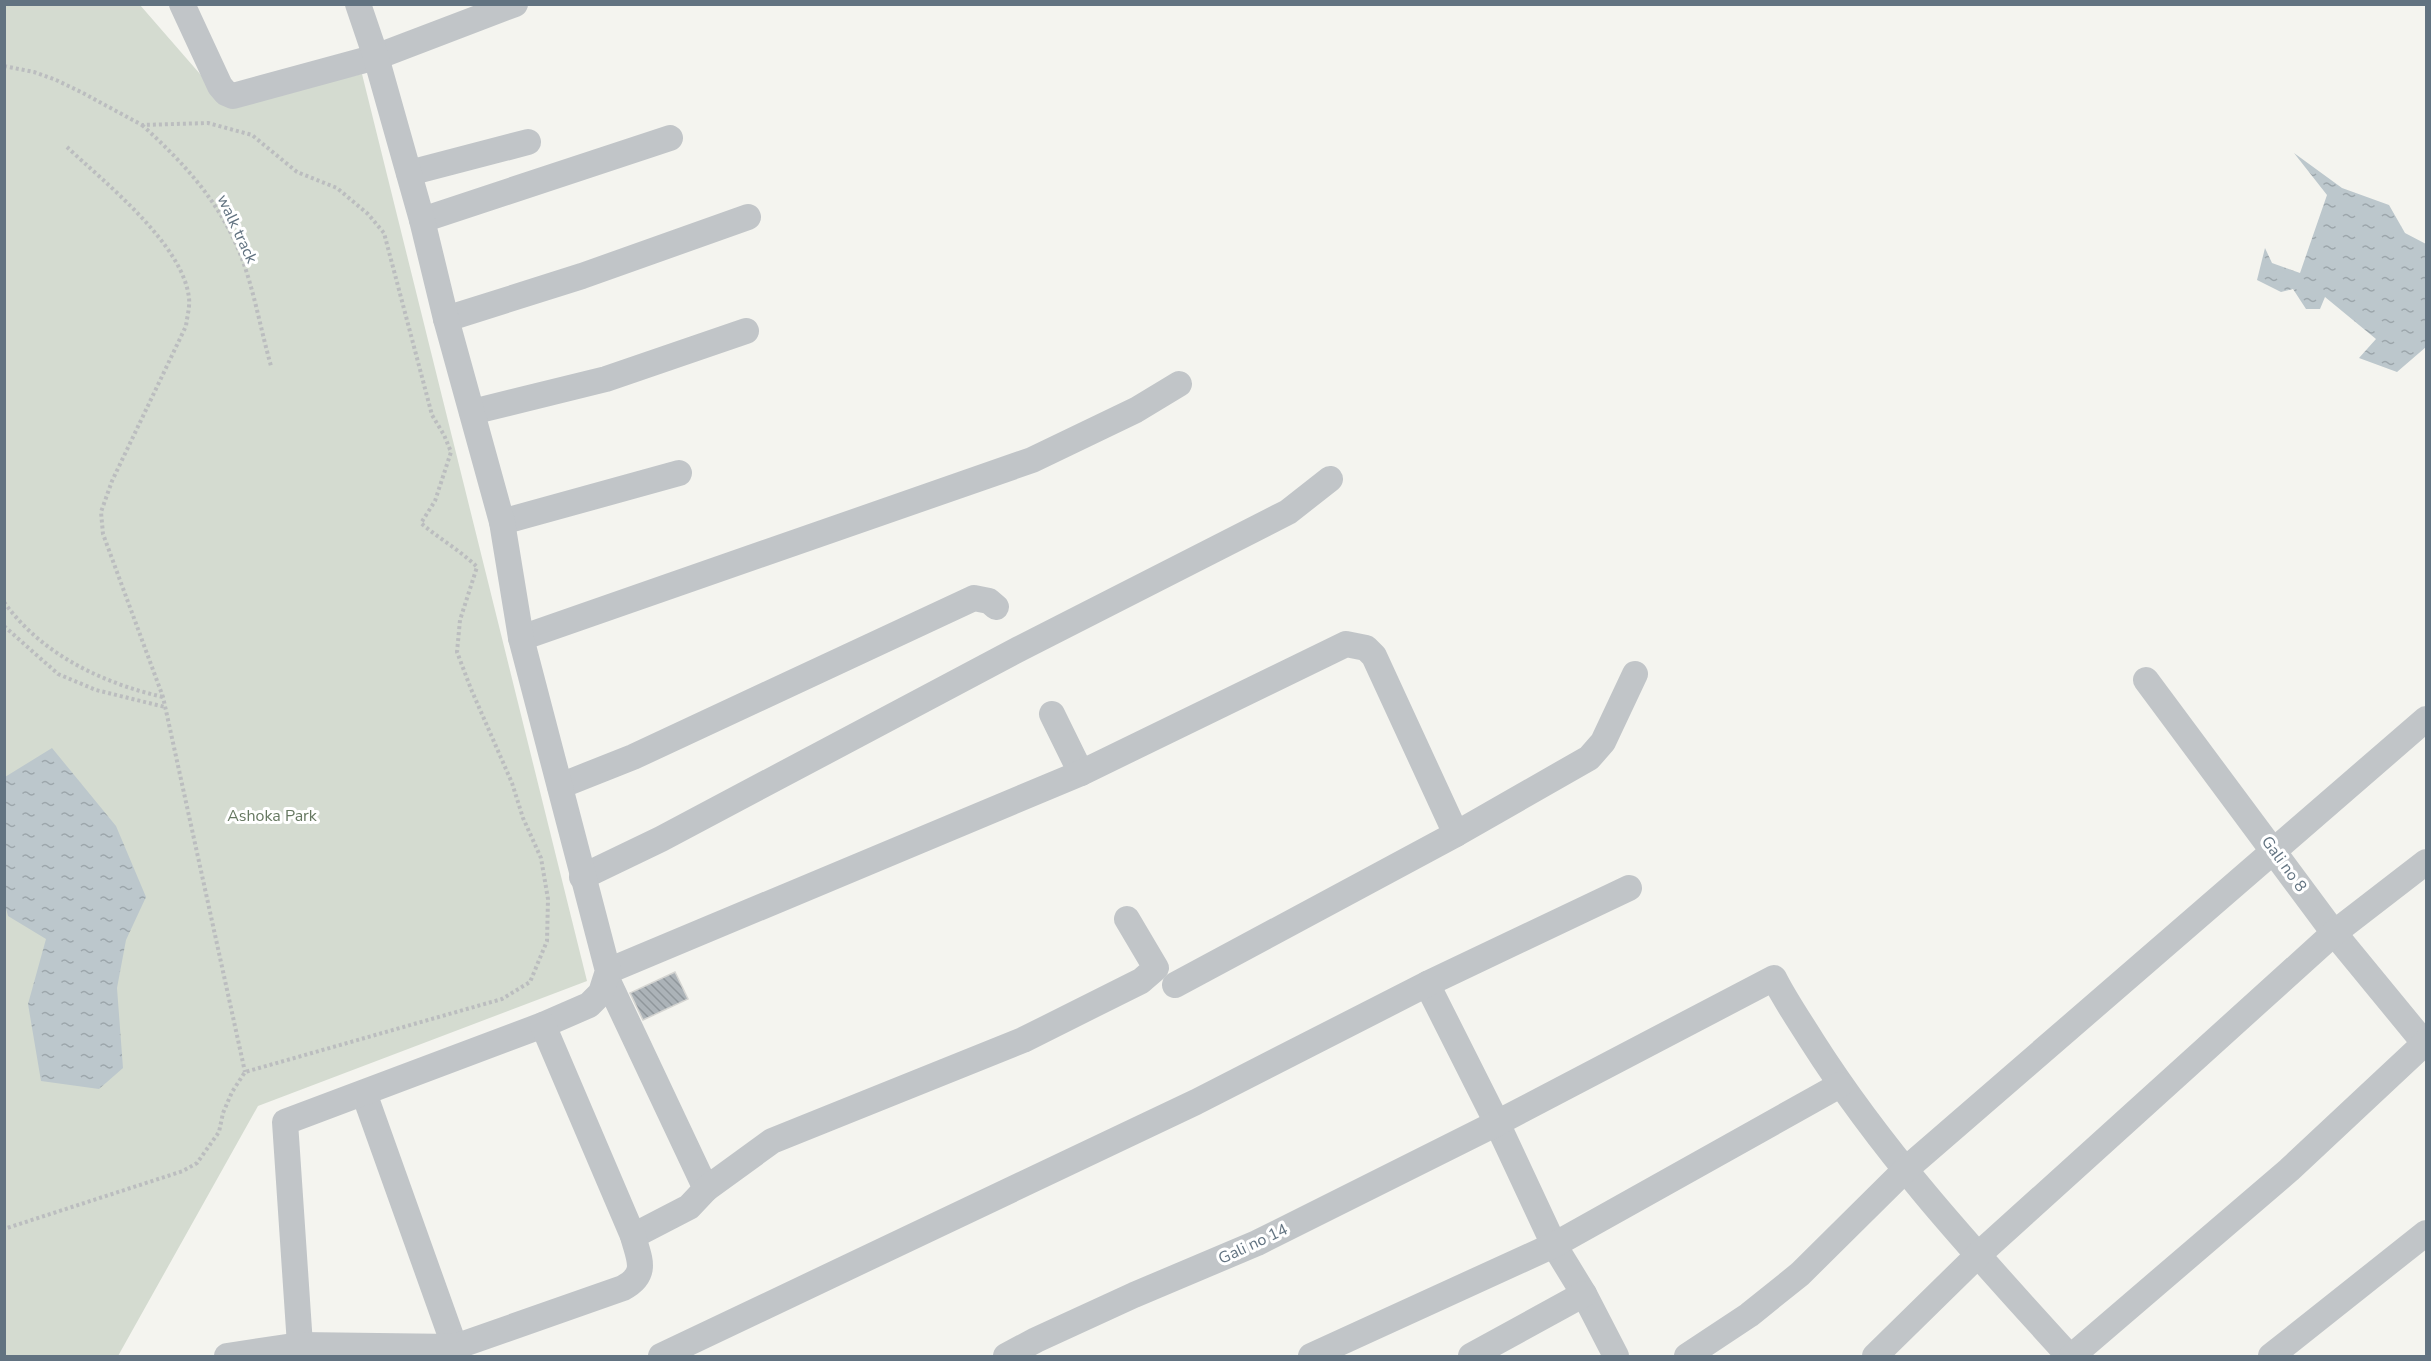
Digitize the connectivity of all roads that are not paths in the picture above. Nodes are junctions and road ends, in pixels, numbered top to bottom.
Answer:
1 (182, 4) edge
2 (358, 4) edge
3 (515, 4) edge
4 (478, 10) edge
5 (376, 57) junction
6 (670, 138) dead end
7 (528, 142) dead end
8 (409, 173) junction
9 (748, 217) dead end
10 (422, 220) junction
11 (446, 319) junction
12 (746, 331) dead end
13 (1179, 384) dead end
14 (472, 412) junction
15 (679, 473) dead end
16 (1330, 479) dead end
17 (502, 522) junction
18 (996, 607) dead end
19 (521, 638) junction
20 (1635, 674) dead end
21 (2146, 680) dead end
22 (1052, 714) dead end
23 (2427, 719) edge
24 (1081, 773) junction
25 (560, 786) junction
26 (1456, 834) junction
27 (2275, 852) junction
28 (2427, 862) edge
29 (582, 877) junction
30 (1629, 888) dead end
31 (1127, 920) dead end
32 (2334, 933) junction
33 (607, 975) junction
34 (1427, 984) junction
35 (1174, 985) dead end
36 (543, 1025) junction
37 (2426, 1044) edge
38 (1840, 1084) junction
39 (364, 1093) junction
40 (1497, 1124) junction
41 (1905, 1170) junction
42 (706, 1189) junction
43 (2427, 1233) edge
44 (633, 1236) junction
45 (1554, 1245) junction
46 (1978, 1255) junction
47 (1584, 1294) junction
48 (300, 1345) junction
49 (345, 1351) edge
50 (457, 1352) edge
51 (227, 1356) edge
52 (661, 1356) edge
53 (1006, 1356) edge
54 (1311, 1356) edge
55 (1471, 1356) edge
56 (1616, 1356) edge
57 (1687, 1356) edge
58 (1875, 1356) edge
59 (2071, 1356) edge
60 (2271, 1356) edge

1 - 5 street
2 - 5 street
3 - 4 street
4 - 5 street
5 - 8 street
6 - 10 street
7 - 8 street
8 - 10 street
9 - 11 street
10 - 11 street
11 - 14 street
12 - 14 street
13 - 19 street
14 - 17 street
15 - 17 street
16 - 29 street
17 - 19 street
18 - 25 street
19 - 25 street
20 - 26 street
21 - 27 street, Gali no 8
22 - 24 street
23 - 27 street
24 - 26 street
24 - 33 street
25 - 29 street
26 - 35 street
27 - 32 street, Gali no 8
27 - 41 street
28 - 32 street
29 - 33 street
30 - 34 street
31 - 42 street
32 - 37 street, Gali no 8
32 - 46 street
33 - 36 street
33 - 42 street
34 - 40 street
34 - 52 street
36 - 39 street
36 - 44 street
37 - 59 street
38 - 40 street, Gali no 14
38 - 41 street
38 - 45 street
39 - 48 street
39 - 50 street
40 - 45 street
40 - 53 street, Gali no 14
41 - 46 street
41 - 57 street
42 - 44 street
43 - 60 street
44 - 50 street
45 - 47 street
45 - 54 street
46 - 58 street
46 - 59 street
47 - 55 street
47 - 56 street
48 - 49 street
48 - 51 street
49 - 50 street

